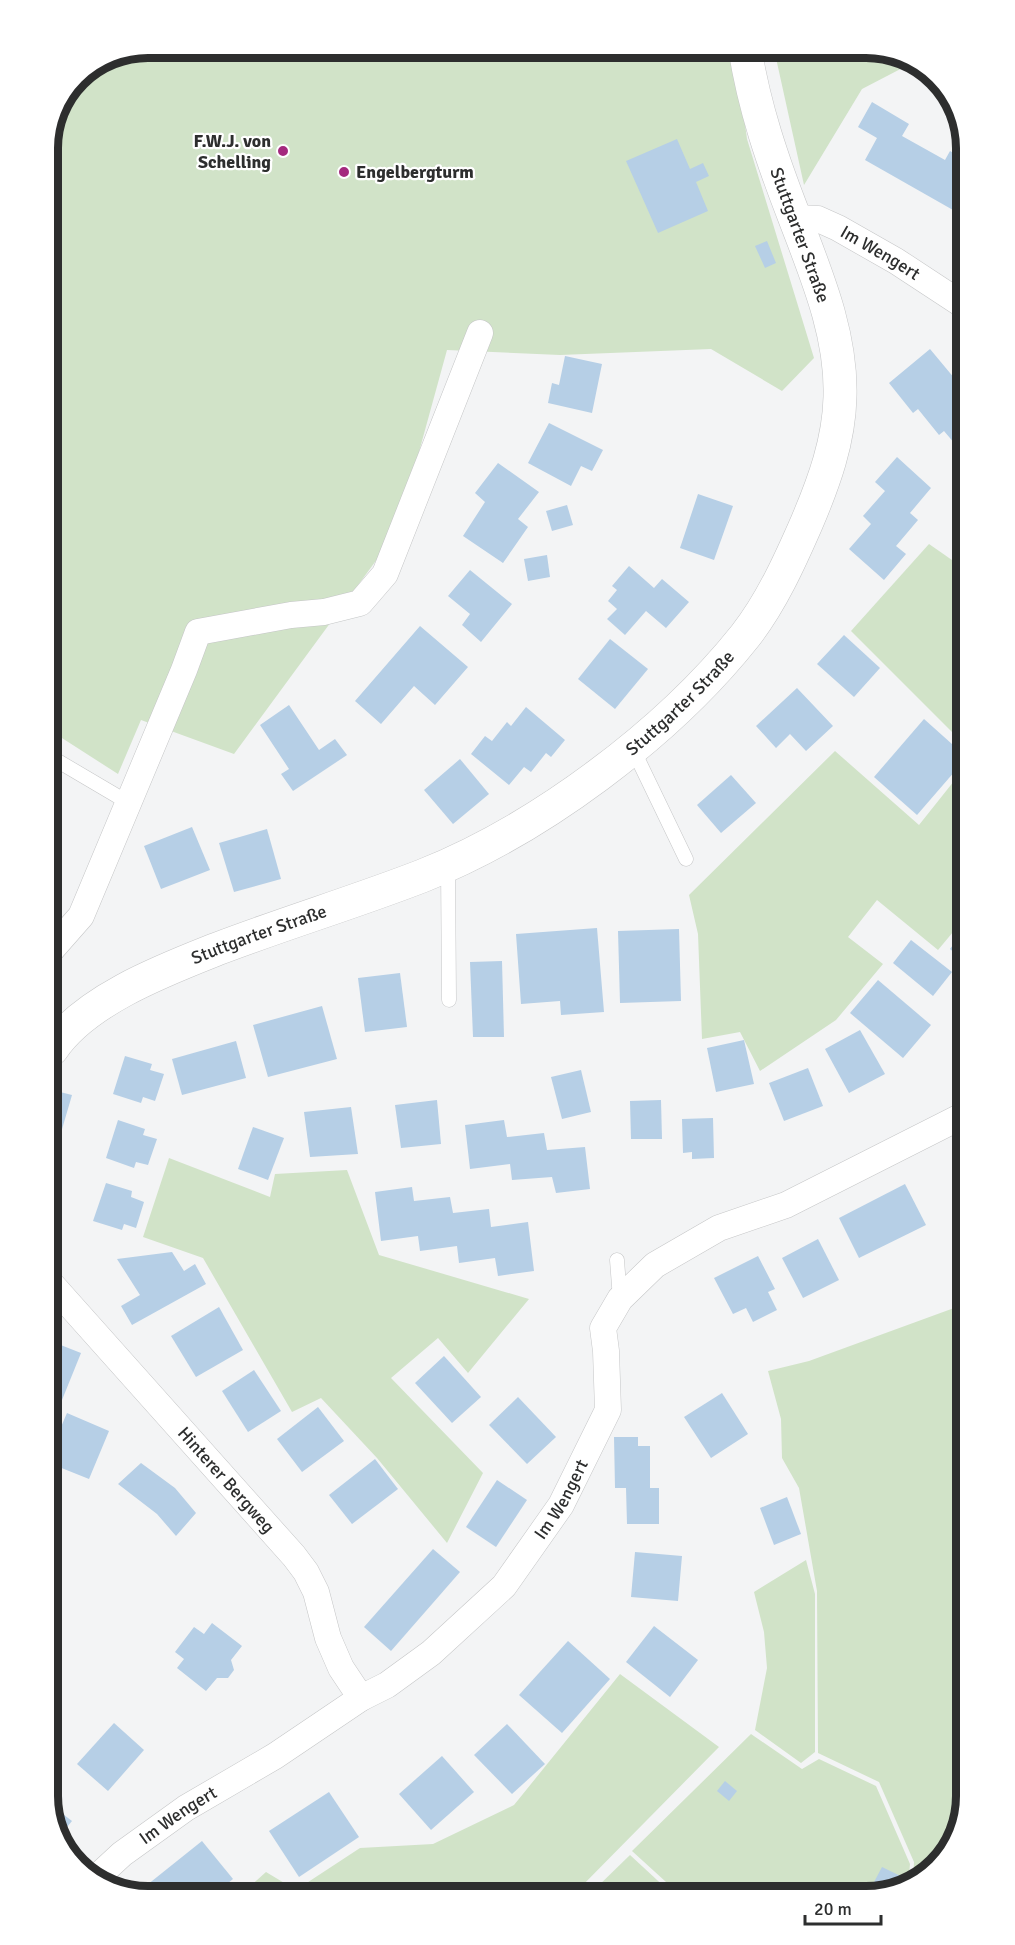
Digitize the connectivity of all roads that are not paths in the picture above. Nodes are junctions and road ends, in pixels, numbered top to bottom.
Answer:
1 (746, 59) edge
2 (795, 218) junction
3 (956, 300) edge
4 (480, 333) dead end
5 (632, 747) junction
6 (59, 762) edge
7 (129, 802) junction
8 (686, 859) dead end
9 (447, 864) junction
10 (59, 941) edge
11 (449, 1000) dead end
12 (59, 1038) edge
13 (956, 1119) edge
14 (617, 1260) dead end
15 (59, 1293) edge
16 (620, 1299) junction
17 (361, 1698) junction
18 (102, 1873) edge

1 - 2 main road, Stuttgarter Straße
2 - 3 street, Im Wengert
2 - 5 main road, Stuttgarter Straße
4 - 7 street
5 - 8 lane
5 - 9 main road, Stuttgarter Straße
6 - 7 lane
7 - 10 street
9 - 11 lane
9 - 12 main road, Stuttgarter Straße
13 - 16 street, Im Wengert
14 - 16 lane
15 - 17 street, Hinterer Bergweg
16 - 17 street, Im Wengert
17 - 18 street, Im Wengert

